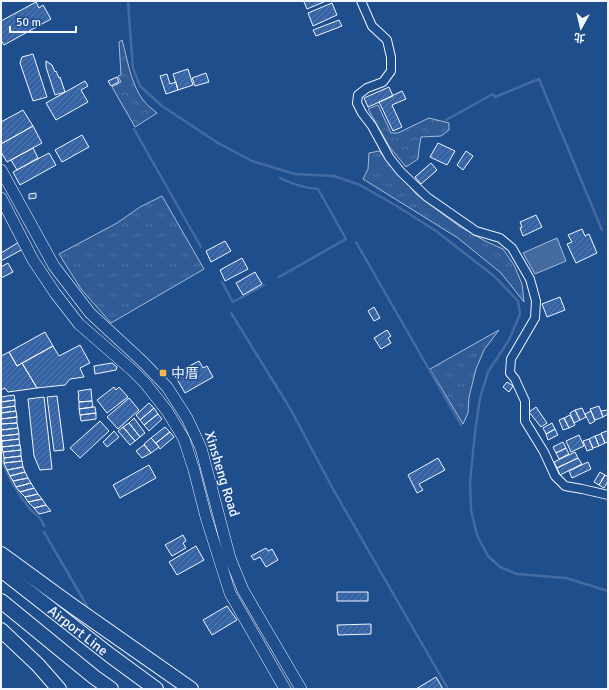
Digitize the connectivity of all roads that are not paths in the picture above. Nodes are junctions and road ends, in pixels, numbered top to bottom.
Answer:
1 (361, 1) edge
2 (1, 170) edge
3 (1, 198) edge
4 (608, 495) edge
5 (1, 554) edge
6 (1, 570) edge
7 (1, 602) edge
8 (1, 630) edge
9 (57, 687) edge
10 (111, 689) edge
11 (156, 689) edge
12 (191, 689) edge
13 (285, 689) edge
14 (301, 689) edge

1 - 4 street
2 - 14 main road, Xinsheng Road
3 - 13 main road, Xinsheng Road
5 - 12 highway
6 - 11 highway, Airport Line
7 - 10 highway, Airport Line
8 - 9 highway

